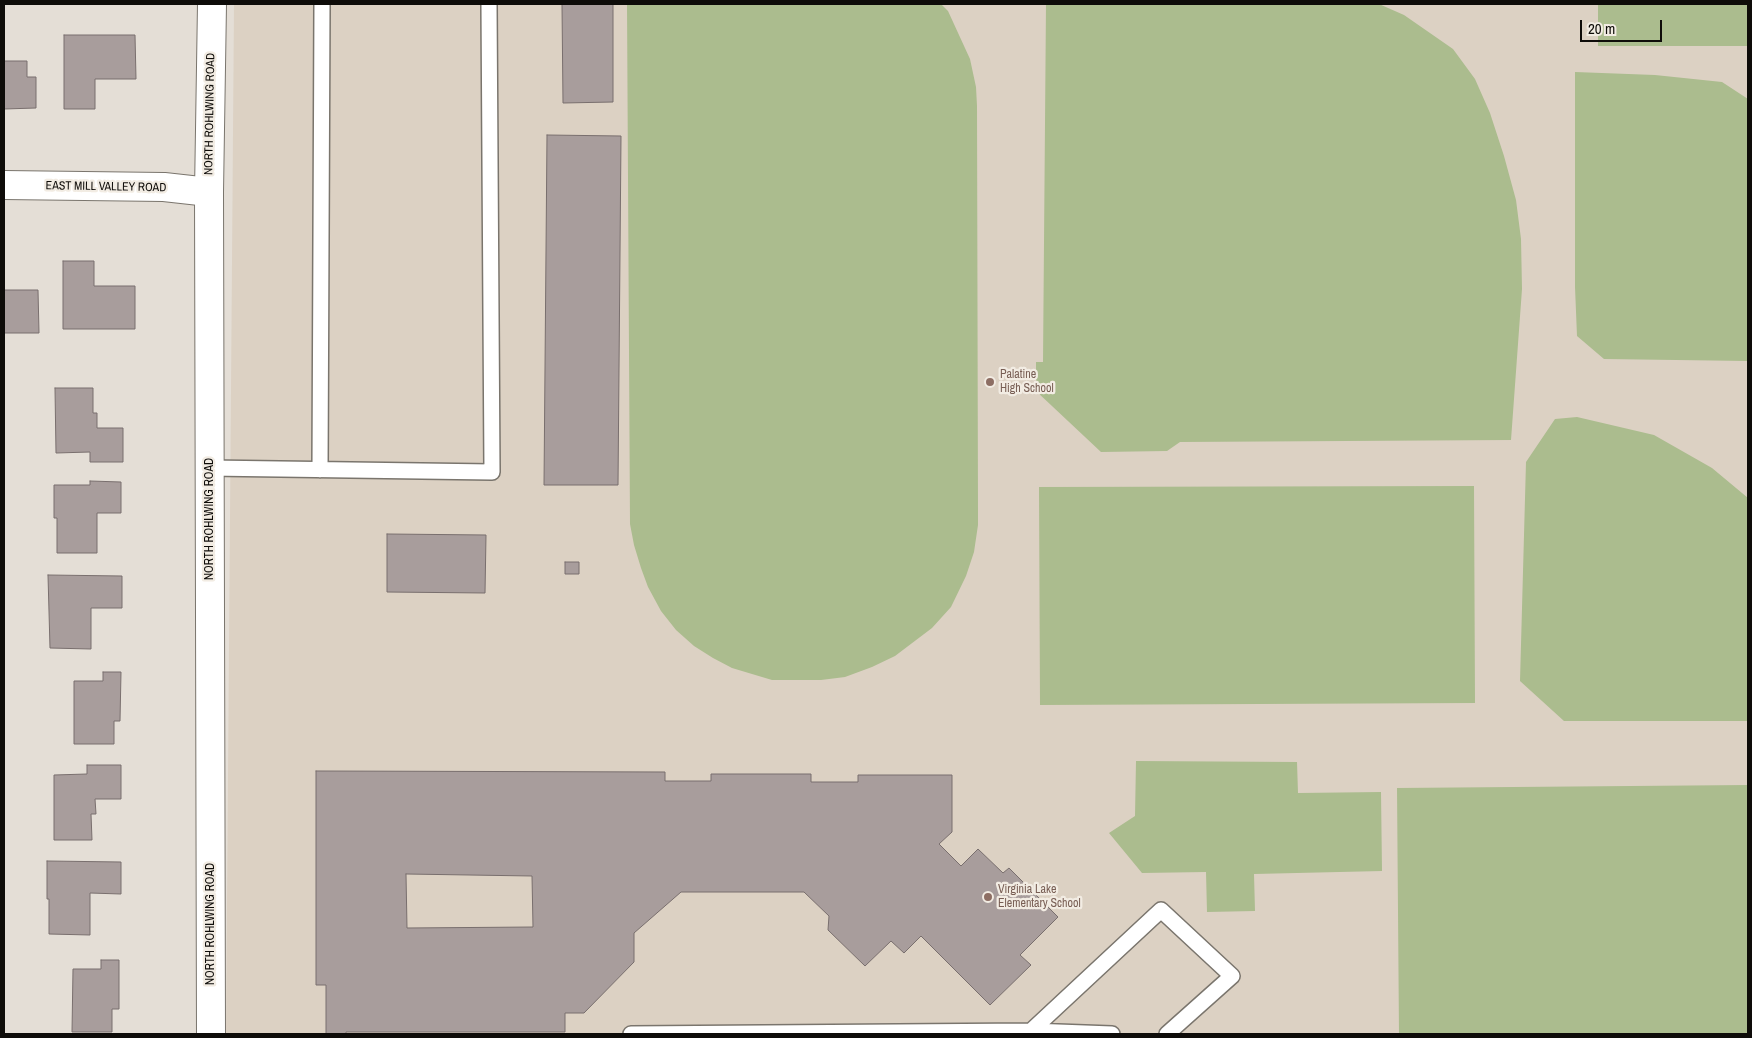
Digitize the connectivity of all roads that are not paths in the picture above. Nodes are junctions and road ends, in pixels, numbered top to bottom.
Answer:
1 (212, 4) edge
2 (322, 4) edge
3 (489, 4) edge
4 (4, 185) edge
5 (209, 192) junction
6 (209, 468) junction
7 (320, 470) junction
8 (1031, 1031) junction
9 (211, 1034) edge
10 (631, 1034) edge
11 (1112, 1034) edge
12 (1167, 1034) edge

1 - 5 street, NORTH ROHLWING ROAD
2 - 7 lane
3 - 7 lane
4 - 5 street, EAST MILL VALLEY ROAD
5 - 6 street, NORTH ROHLWING ROAD
6 - 7 lane
6 - 9 street, NORTH ROHLWING ROAD
8 - 10 lane
8 - 11 lane
8 - 12 lane

